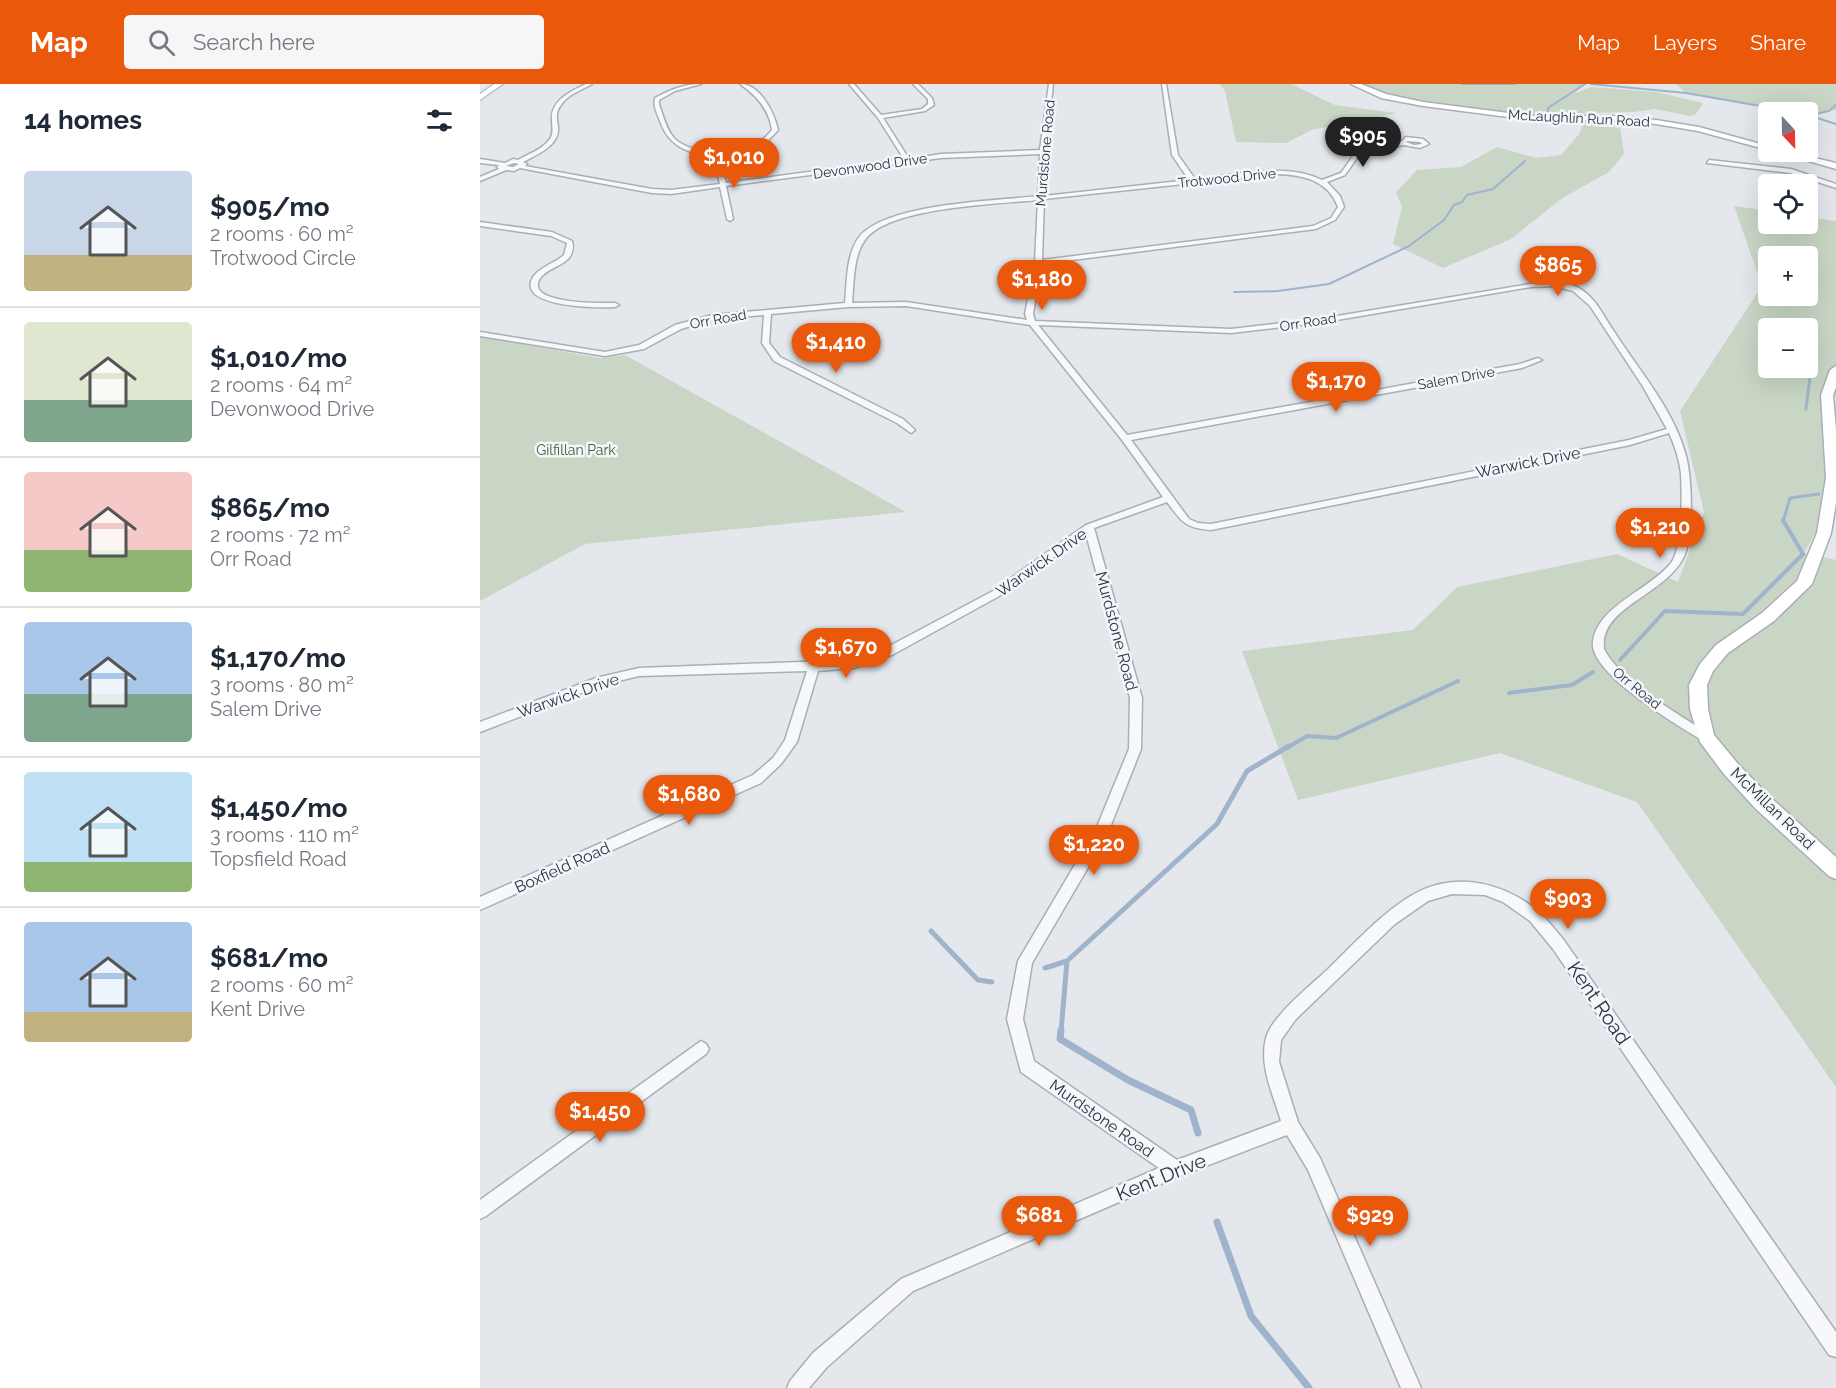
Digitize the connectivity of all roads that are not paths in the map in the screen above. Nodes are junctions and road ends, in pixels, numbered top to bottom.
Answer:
1 (493, 84) edge
2 (499, 84) edge
3 (590, 84) edge
4 (699, 84) edge
5 (742, 84) edge
6 (851, 84) edge
7 (915, 84) edge
8 (1051, 84) edge
9 (1164, 84) edge
10 (1355, 84) edge
11 (480, 93) edge
12 (480, 98) edge
13 (880, 117) junction
14 (1404, 144) dead end
15 (1758, 145) edge
16 (1043, 153) junction
17 (734, 156) junction
18 (480, 161) edge
19 (908, 161) junction
20 (1818, 161) edge
21 (1709, 162) dead end
22 (520, 164) junction
23 (503, 166) junction
24 (1836, 166) edge
25 (480, 179) edge
26 (1194, 182) junction
27 (1322, 182) junction
28 (721, 186) junction
29 (1836, 186) edge
30 (1040, 198) junction
31 (730, 219) dead end
32 (480, 224) edge
33 (1038, 262) junction
34 (615, 305) dead end
35 (848, 305) junction
36 (768, 312) junction
37 (1032, 323) junction
38 (480, 334) edge
39 (1538, 360) dead end
40 (1836, 370) edge
41 (911, 430) dead end
42 (1672, 430) junction
43 (1125, 438) junction
44 (1168, 498) junction
45 (1089, 527) junction
46 (814, 667) junction
47 (480, 727) edge
48 (1706, 737) junction
49 (1836, 870) edge
50 (480, 904) edge
51 (701, 1049) dead end
52 (1291, 1126) junction
53 (1175, 1169) junction
54 (480, 1210) edge
55 (1836, 1348) edge
56 (797, 1388) edge
57 (1411, 1388) edge

1 - 11 main road
2 - 12 main road
3 - 22 street
4 - 17 street
5 - 17 street
6 - 13 street
7 - 13 street
8 - 16 street, Murdstone Road
9 - 26 street
10 - 15 main road, McLaughlin Run Road
13 - 19 street
14 - 27 street
16 - 19 street, Devonwood Drive
16 - 30 street, Murdstone Road
17 - 28 street
18 - 23 street
19 - 28 street, Devonwood Drive
20 - 24 main road
21 - 29 street
22 - 23 street
22 - 28 street, Devonwood Drive
23 - 25 street
26 - 27 street, Trotwood Drive
26 - 30 street, Trotwood Drive
27 - 33 street
28 - 31 street
30 - 33 street, Murdstone Road
30 - 35 street, Trotwood Drive
32 - 34 street
33 - 37 street, Murdstone Road
35 - 36 street, Orr Road
35 - 37 street, Orr Road
36 - 38 street, Orr Road
36 - 41 street
37 - 42 street, Orr Road
37 - 43 street
39 - 43 street, Salem Drive
40 - 48 main road, McMillan Road
42 - 44 street, Warwick Drive
42 - 48 street, Orr Road
43 - 44 street
44 - 45 street, Warwick Drive
45 - 46 street, Warwick Drive
45 - 53 street, Murdstone Road
46 - 47 street, Warwick Drive
46 - 50 street, Boxfield Road
48 - 49 main road, McMillan Road
51 - 54 street
52 - 53 street, Kent Drive
52 - 55 street, Kent Road
52 - 57 street
53 - 56 street, Kent Drive

